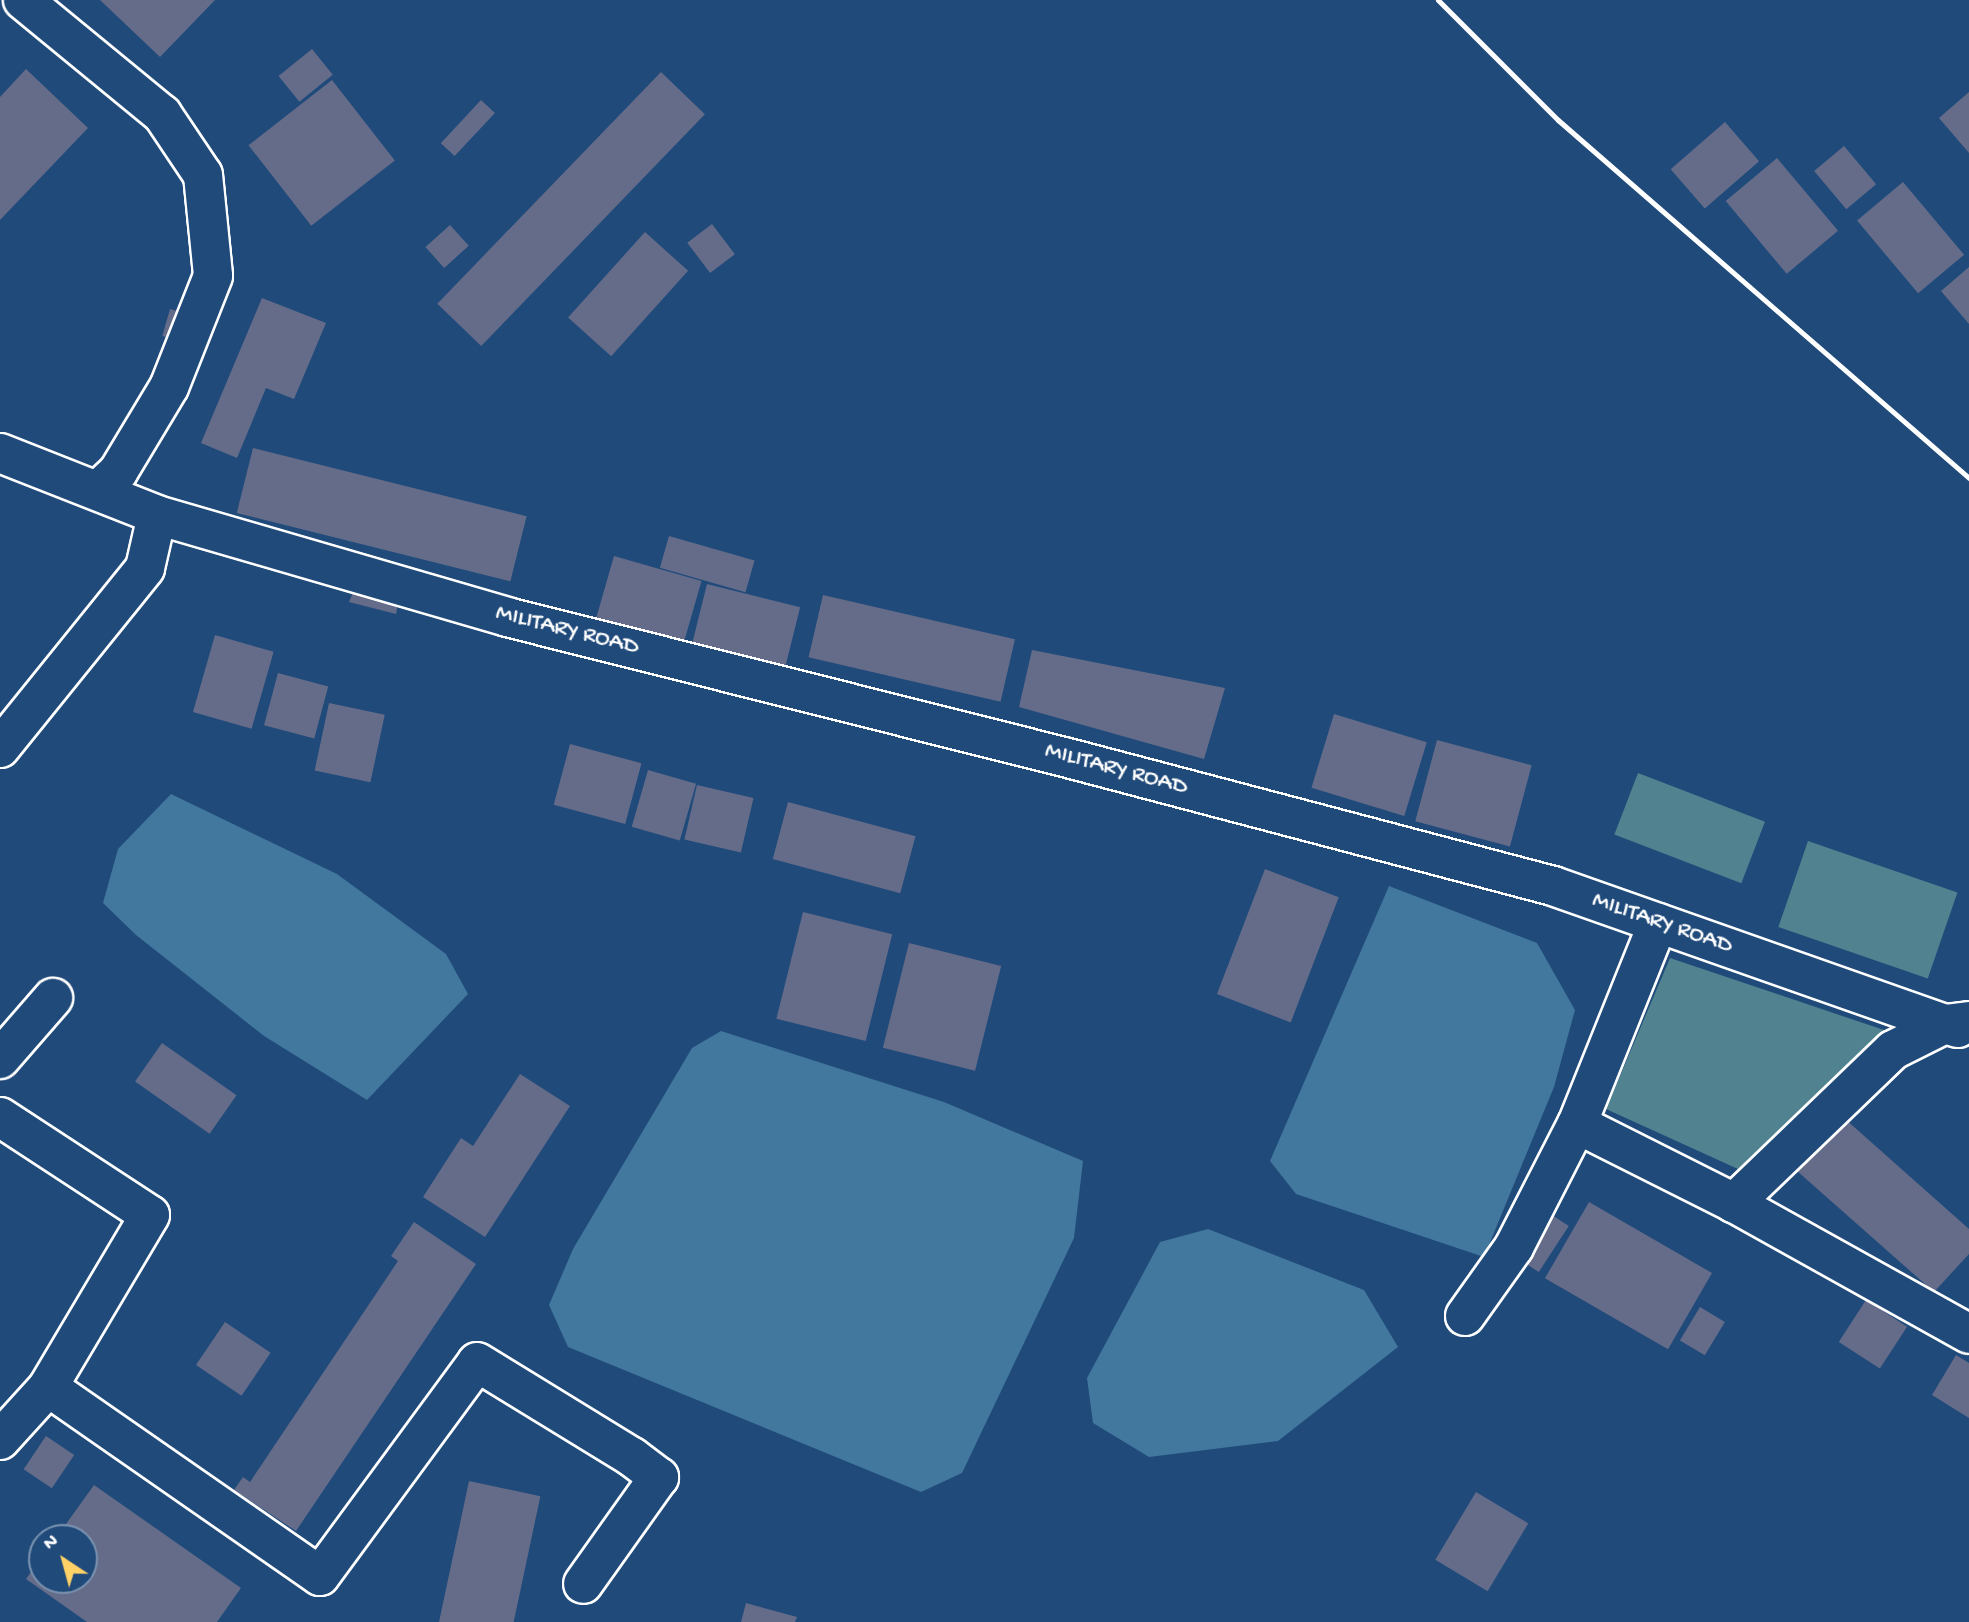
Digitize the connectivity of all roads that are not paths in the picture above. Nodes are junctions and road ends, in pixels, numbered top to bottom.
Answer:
1 (23, 0) edge
2 (0, 453) edge
3 (99, 490) junction
4 (157, 515) junction
5 (0, 748) edge
6 (1658, 923) junction
7 (53, 998) dead end
8 (1961, 1026) edge
9 (0, 1059) edge
10 (0, 1117) edge
11 (1577, 1124) junction
12 (1734, 1203) junction
13 (1465, 1316) dead end
14 (1969, 1334) edge
15 (48, 1387) junction
16 (0, 1440) edge
17 (583, 1584) dead end

1 - 3 street
2 - 3 street, MILITARY ROAD
3 - 4 street, MILITARY ROAD
4 - 5 street
4 - 6 street, MILITARY ROAD
6 - 8 street, MILITARY ROAD
6 - 11 street
7 - 9 street
8 - 12 street
10 - 15 street
11 - 12 street
11 - 13 street
12 - 14 street
15 - 16 street
15 - 17 street

